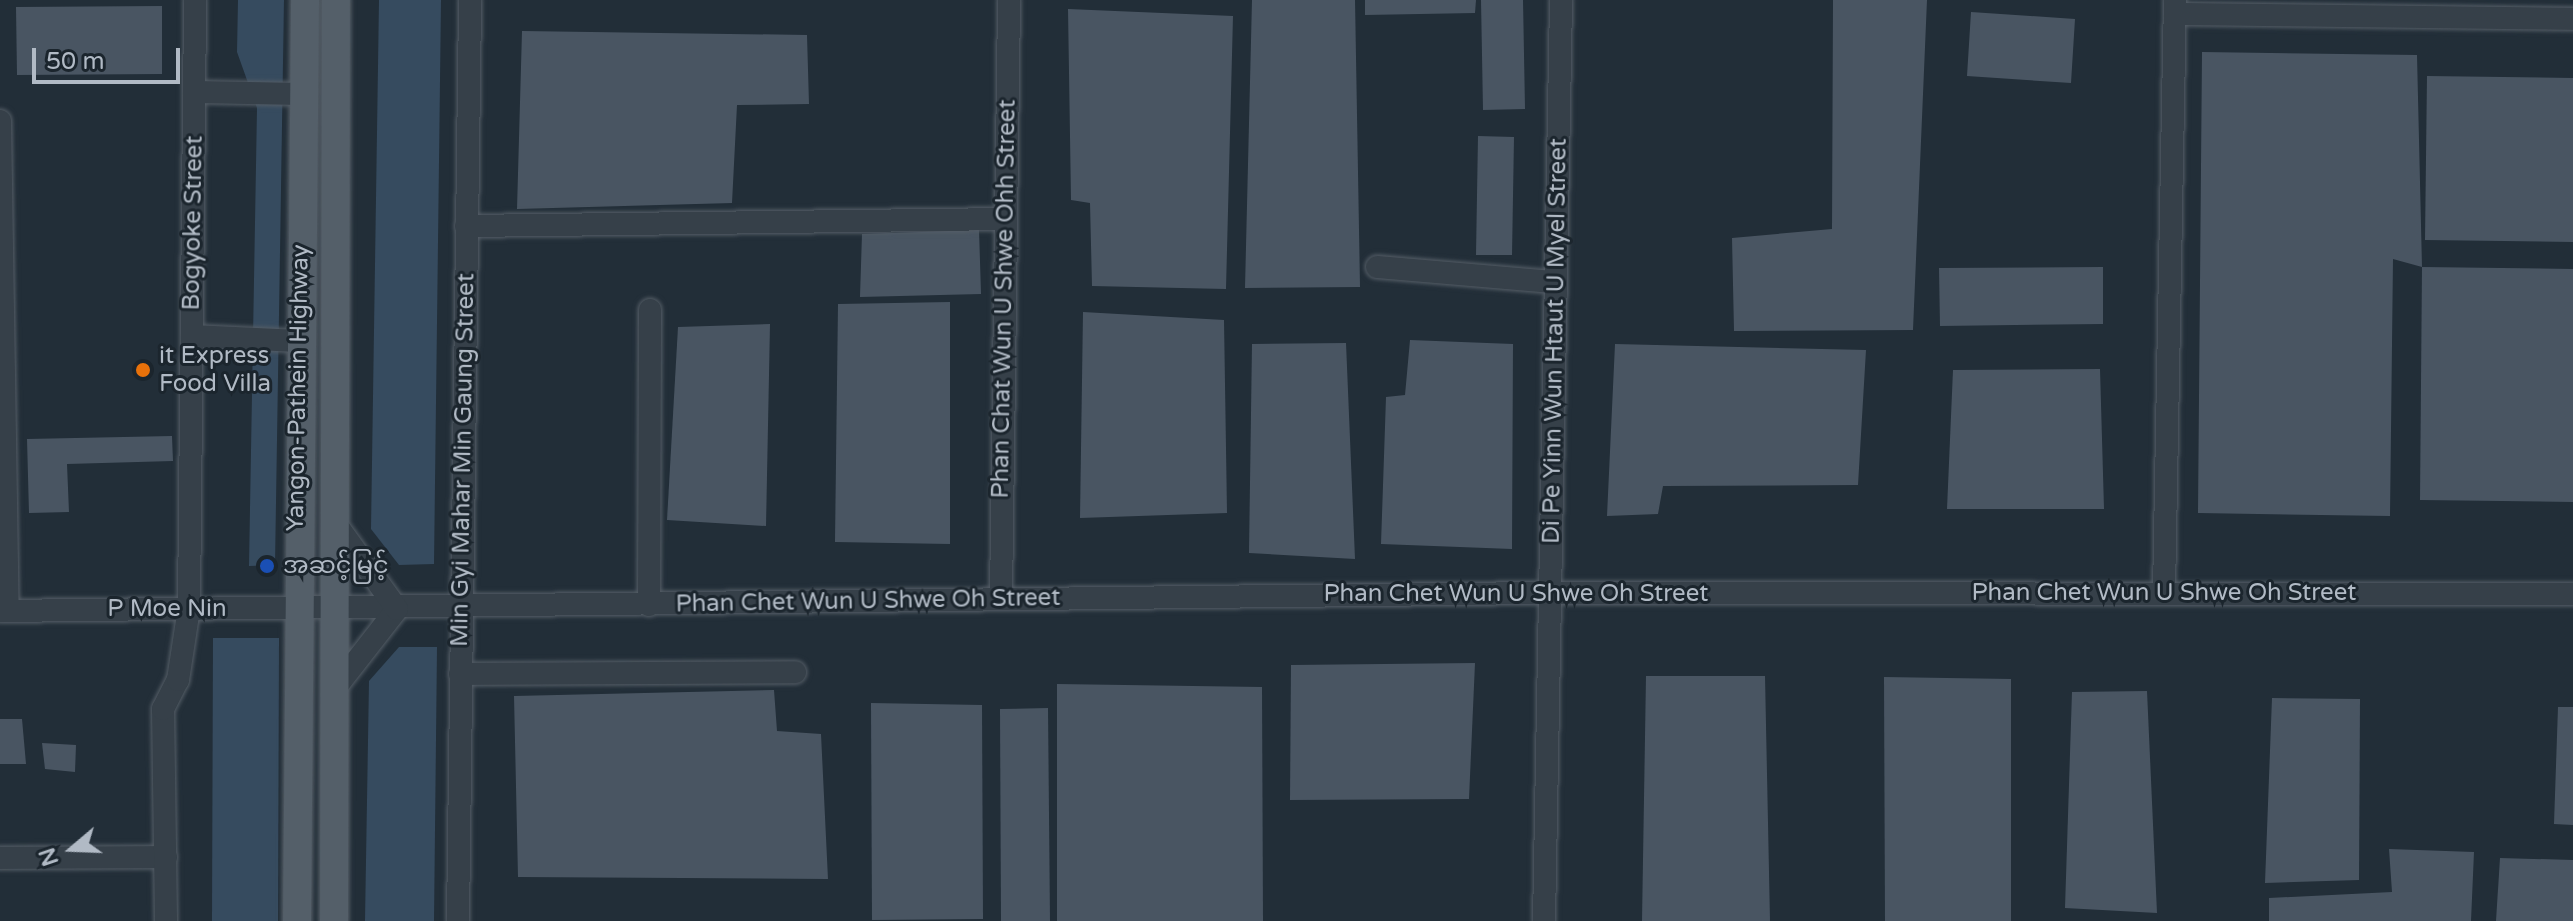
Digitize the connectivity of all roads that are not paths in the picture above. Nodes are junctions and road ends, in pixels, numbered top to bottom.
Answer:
1 (195, 0) edge
2 (305, 0) edge
3 (336, 0) edge
4 (470, 0) edge
5 (1009, 0) edge
6 (1561, 0) edge
7 (2175, 7) edge
8 (2573, 19) edge
9 (194, 92) junction
10 (298, 94) junction
11 (0, 121) edge
12 (0, 142) edge
13 (1005, 219) junction
14 (466, 226) junction
15 (1377, 267) dead end
16 (1553, 282) junction
17 (650, 310) dead end
18 (192, 336) junction
19 (296, 341) junction
20 (2, 400) edge
21 (333, 520) junction
22 (2164, 592) junction
23 (1550, 593) junction
24 (2573, 594) edge
25 (1001, 598) junction
26 (649, 605) junction
27 (189, 608) junction
28 (460, 608) junction
29 (295, 609) junction
30 (397, 609) junction
31 (334, 610) junction
32 (4, 611) edge
33 (795, 672) dead end
34 (460, 674) junction
35 (333, 691) junction
36 (166, 857) junction
37 (0, 858) edge
38 (166, 921) edge
39 (297, 921) edge
40 (334, 921) edge
41 (458, 921) edge
42 (1544, 921) edge

1 - 9 street, Bogyoke Street
2 - 10 main road, Yangon-Pathein Highway
3 - 21 main road, Yangon-Pathein Highway
4 - 14 street, Min Gyi Mahar Min Gaung Street
5 - 13 street, Phan Chat Wun U Shwe Ohh Street
6 - 16 street, Di Pe Yinn Wun Htaut U Myel Street
7 - 8 street
7 - 22 street
9 - 10 street
9 - 18 street, Bogyoke Street
10 - 19 main road, Yangon-Pathein Highway
11 - 12 street
12 - 20 street
13 - 14 street
13 - 25 street, Phan Chat Wun U Shwe Ohh Street
14 - 28 street, Min Gyi Mahar Min Gaung Street
15 - 16 street
16 - 23 street, Di Pe Yinn Wun Htaut U Myel Street
17 - 26 street
18 - 19 street
18 - 27 street, Bogyoke Street
19 - 29 main road, Yangon-Pathein Highway
20 - 32 street
21 - 30 street
21 - 31 main road, Yangon-Pathein Highway
22 - 23 street, Phan Chet Wun U Shwe Oh Street
22 - 24 street, Phan Chet Wun U Shwe Oh Street
23 - 25 street, Phan Chet Wun U Shwe Oh Street
23 - 42 street, Di Pe Yinn Wun Htaut U Myel Street
25 - 26 street, Phan Chet Wun U Shwe Oh Street
26 - 28 street, Phan Chet Wun U Shwe Oh Street
27 - 29 street, P Moe Nin
27 - 32 street, P Moe Nin
27 - 36 street, Bogyoke Street
28 - 30 street, Phan Chet Wun U Shwe Oh Street
28 - 34 street, Min Gyi Mahar Min Gaung Street
29 - 31 street, P Moe Nin
29 - 39 main road, Yangon-Pathein Highway
30 - 31 street, P Moe Nin
30 - 35 street
31 - 35 main road, Yangon-Pathein Highway
33 - 34 street
34 - 41 street, Min Gyi Mahar Min Gaung Street
35 - 40 main road, Yangon-Pathein Highway
36 - 37 street
36 - 38 street, Bogyoke Street

